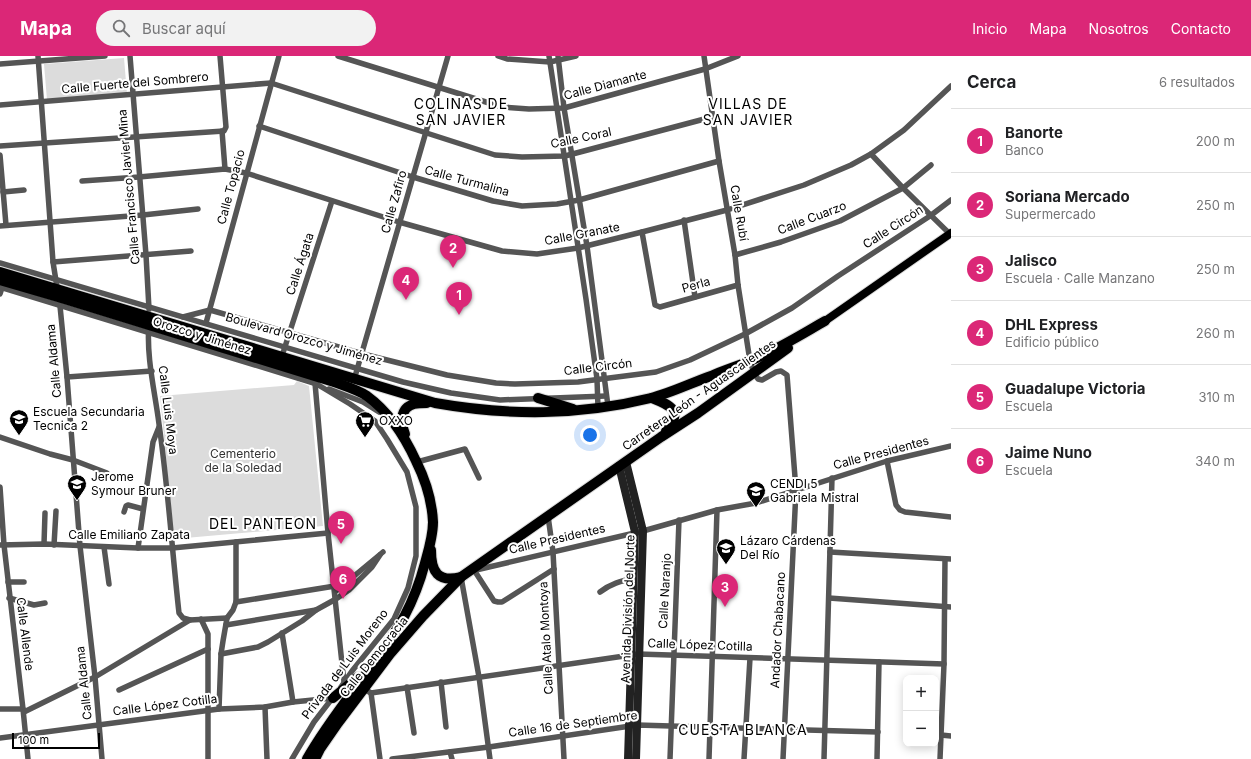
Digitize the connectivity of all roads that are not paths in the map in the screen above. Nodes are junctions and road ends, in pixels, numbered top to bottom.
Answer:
1 (105, 56) edge
2 (130, 56) edge
3 (220, 56) edge
4 (279, 56) edge
5 (338, 56) edge
6 (448, 56) edge
7 (498, 56) edge
8 (576, 56) edge
9 (704, 56) edge
10 (738, 56) edge
11 (558, 58) edge
12 (38, 59) edge
13 (549, 59) edge
14 (0, 64) edge
15 (705, 69) junction
16 (271, 83) junction
17 (951, 86) edge
18 (223, 87) junction
19 (439, 87) junction
20 (133, 94) junction
21 (41, 102) junction
22 (0, 105) edge
23 (557, 108) junction
24 (564, 108) junction
25 (712, 117) junction
26 (259, 126) junction
27 (223, 131) junction
28 (426, 133) junction
29 (136, 137) junction
30 (44, 143) junction
31 (0, 146) edge
32 (572, 154) junction
33 (871, 154) junction
34 (0, 155) edge
35 (565, 156) junction
36 (719, 160) junction
37 (931, 165) dead end
38 (225, 169) junction
39 (246, 173) junction
40 (139, 177) junction
41 (413, 177) junction
42 (82, 181) dead end
43 (903, 188) junction
44 (24, 190) dead end
45 (3, 192) junction
46 (332, 200) junction
47 (579, 200) junction
48 (951, 200) edge
49 (571, 201) junction
50 (198, 209) dead end
51 (727, 210) junction
52 (143, 215) junction
53 (930, 216) junction
54 (684, 220) junction
55 (50, 221) junction
56 (399, 222) junction
57 (3, 225) edge
58 (642, 232) junction
59 (950, 234) edge
60 (587, 246) junction
61 (578, 248) junction
62 (191, 251) dead end
63 (146, 255) junction
64 (735, 255) junction
65 (53, 262) junction
66 (0, 263) edge
67 (0, 272) edge
68 (55, 278) junction
69 (738, 285) junction
70 (1, 287) edge
71 (58, 297) junction
72 (695, 297) junction
73 (210, 310) junction
74 (183, 317) junction
75 (148, 320) junction
76 (825, 321) junction
77 (206, 323) junction
78 (290, 334) junction
79 (745, 334) junction
80 (284, 352) junction
81 (363, 354) junction
82 (750, 361) junction
83 (358, 368) junction
84 (152, 371) junction
85 (754, 373) junction
86 (67, 377) junction
87 (604, 378) junction
88 (355, 379) junction
89 (597, 379) junction
90 (315, 383) junction
91 (350, 396) junction
92 (597, 396) junction
93 (606, 396) junction
94 (538, 398) junction
95 (652, 398) junction
96 (435, 403) junction
97 (603, 407) junction
98 (576, 410) junction
99 (160, 425) junction
100 (0, 437) edge
101 (661, 437) junction
102 (410, 446) junction
103 (951, 446) edge
104 (73, 460) junction
105 (887, 461) junction
106 (417, 462) junction
107 (622, 464) junction
108 (107, 473) dead end
109 (479, 478) dead end
110 (832, 478) junction
111 (0, 487) edge
112 (796, 490) junction
113 (143, 508) junction
114 (718, 510) junction
115 (56, 511) dead end
116 (124, 512) dead end
117 (45, 513) dead end
118 (548, 516) junction
119 (951, 517) edge
120 (679, 520) junction
121 (639, 531) junction
122 (328, 533) junction
123 (236, 542) junction
124 (431, 542) junction
125 (44, 544) junction
126 (2, 545) edge
127 (54, 545) junction
128 (80, 546) junction
129 (104, 547) junction
130 (138, 548) junction
131 (172, 548) junction
132 (553, 552) junction
133 (830, 552) junction
134 (948, 559) edge
135 (3, 564) edge
136 (554, 569) junction
137 (468, 573) junction
138 (634, 578) junction
139 (8, 582) junction
140 (24, 582) dead end
141 (109, 584) dead end
142 (335, 588) junction
143 (600, 592) dead end
144 (9, 598) junction
145 (829, 598) junction
146 (336, 599) junction
147 (236, 602) junction
148 (45, 603) dead end
149 (948, 607) edge
150 (316, 610) junction
151 (227, 618) junction
152 (202, 619) junction
153 (190, 620) junction
154 (226, 625) junction
155 (282, 633) junction
156 (208, 649) junction
157 (221, 654) junction
158 (635, 654) junction
159 (379, 655) junction
160 (673, 655) junction
161 (712, 656) junction
162 (750, 658) junction
163 (787, 659) junction
164 (827, 660) junction
165 (879, 662) junction
166 (944, 664) junction
167 (558, 665) junction
168 (371, 666) junction
169 (95, 677) junction
170 (479, 677) junction
171 (344, 682) junction
172 (441, 682) junction
173 (407, 688) junction
174 (120, 690) dead end
175 (367, 691) junction
176 (333, 698) junction
177 (293, 702) junction
178 (343, 705) junction
179 (266, 707) junction
180 (0, 709) edge
181 (219, 709) junction
182 (24, 710) junction
183 (207, 711) junction
184 (99, 724) junction
185 (633, 725) junction
186 (671, 726) junction
187 (710, 727) junction
188 (446, 728) dead end
189 (746, 728) junction
190 (784, 729) junction
191 (825, 730) junction
192 (878, 732) junction
193 (414, 733) dead end
194 (26, 734) junction
195 (562, 735) junction
196 (941, 735) junction
197 (951, 736) edge
198 (0, 738) edge
199 (489, 747) junction
200 (450, 752) junction
201 (418, 757) edge
202 (28, 759) edge
203 (102, 759) edge
204 (208, 759) edge
205 (267, 759) edge
206 (292, 759) edge
207 (306, 759) edge
208 (315, 759) edge
209 (380, 759) edge
210 (392, 759) edge
211 (452, 759) edge
212 (490, 759) edge
213 (564, 759) edge
214 (628, 759) edge
215 (636, 759) edge
216 (670, 759) edge
217 (709, 759) edge
218 (744, 759) edge
219 (783, 759) edge
220 (824, 759) edge
221 (877, 759) edge
222 (940, 759) edge

1 - 12 street
2 - 20 street, Calle Francisco Javier Mina
3 - 18 street
4 - 16 street, Calle Topacio
5 - 19 street, Calle Diamante
6 - 19 street, Calle Zafiro
7 - 13 street
8 - 11 street
9 - 15 street, Calle Rubí
10 - 15 street, Calle Diamante
11 - 13 street
11 - 24 street
12 - 14 street
12 - 21 street, Calle Aldama
13 - 23 street
15 - 24 street, Calle Diamante
15 - 25 street, Calle Rubí
16 - 18 street, Calle Fuerte del Sombrero
16 - 26 street, Calle Topacio
16 - 28 street, Calle Coral
17 - 33 street, Calle Granate
18 - 20 street, Calle Fuerte del Sombrero
18 - 27 street
19 - 23 street, Calle Diamante
19 - 28 street, Calle Zafiro
20 - 21 street, Calle Fuerte del Sombrero
20 - 29 street, Calle Francisco Javier Mina
21 - 22 street, Calle Fuerte del Sombrero
21 - 30 street, Calle Aldama
23 - 24 street, Calle Diamante
23 - 35 street
24 - 32 street
25 - 32 street, Calle Coral
25 - 36 street, Calle Rubí
26 - 39 street, Calle Topacio
26 - 41 street, Calle Turmalina
27 - 29 street
27 - 38 street
28 - 35 street, Calle Coral
28 - 41 street, Calle Zafiro
29 - 30 street
29 - 40 street, Calle Francisco Javier Mina
30 - 31 street
30 - 55 street, Calle Aldama
32 - 35 street, Calle Coral
32 - 47 street
33 - 43 street
33 - 51 street, Calle Granate
34 - 45 street
35 - 49 street
36 - 47 street, Calle Turmalina
36 - 51 street, Calle Rubí
37 - 43 street, Calle Cuarzo
38 - 39 street, Calle Granate
38 - 40 street, Calle Granate
39 - 46 street, Calle Granate
39 - 73 street, Calle Topacio
40 - 42 street, Calle Granate
40 - 52 street, Calle Francisco Javier Mina
41 - 49 street, Calle Turmalina
41 - 56 street, Calle Zafiro
43 - 53 street
43 - 64 street, Calle Cuarzo
44 - 45 street
45 - 57 street
46 - 56 street, Calle Granate
46 - 78 street, Calle Ágata
47 - 49 street, Calle Turmalina
47 - 60 street
48 - 53 street, Calle Circón
49 - 61 street
50 - 52 street
51 - 54 street, Calle Granate
51 - 64 street, Calle Rubí
52 - 55 street
52 - 63 street, Calle Francisco Javier Mina
53 - 59 street
53 - 79 street, Calle Circón
54 - 58 street, Calle Granate
54 - 72 street
55 - 57 street
55 - 65 street, Calle Aldama
56 - 61 street, Calle Granate
56 - 81 street, Calle Zafiro
58 - 60 street, Calle Granate
58 - 72 street, Perla
59 - 76 main road, Carretera León - Aguascalientes
60 - 61 street, Calle Granate
60 - 87 street
61 - 89 street
62 - 63 street
63 - 65 street
63 - 75 street, Calle Francisco Javier Mina
64 - 69 street, Calle Rubí
65 - 68 street, Calle Aldama
66 - 68 street, Boulevard Orozco y Jiménez
67 - 71 highway, Orozco y Jiménez
68 - 71 street, Calle Aldama
68 - 75 street, Boulevard Orozco y Jiménez
69 - 72 street, Perla
69 - 79 street, Calle Rubí
70 - 71 highway, Orozco y Jiménez
71 - 75 highway, Orozco y Jiménez
71 - 86 street, Calle Aldama
73 - 74 street
73 - 77 street, Calle Topacio
73 - 78 street, Calle Circón
74 - 75 street, Boulevard Orozco y Jiménez
74 - 77 street, Boulevard Orozco y Jiménez
75 - 80 highway, Orozco y Jiménez
75 - 84 street, Calle Luis Moya
75 - 90 street, Orozco y Jiménez
75 - 91 highway, Orozco y Jiménez
76 - 82 highway, Boulevard Orozco y Jiménez
76 - 85 highway, Carretera León - Aguascalientes
77 - 80 street, Boulevard Orozco y Jiménez
78 - 80 street, Calle Ágata
78 - 81 street, Calle Circón
79 - 82 street, Calle Rubí
79 - 87 street, Calle Circón
80 - 83 street, Boulevard Orozco y Jiménez
80 - 88 highway, Orozco y Jiménez
81 - 83 street, Calle Zafiro
81 - 89 street, Calle Circón
82 - 85 street, Calle Rubí
82 - 95 highway, Boulevard Orozco y Jiménez
83 - 88 street, Calle Zafiro
83 - 94 street, Boulevard Orozco y Jiménez
84 - 86 street
84 - 99 street, Calle Luis Moya
85 - 101 highway, Carretera León - Aguascalientes
85 - 112 street, Andador Chabacano
86 - 104 street, Calle Aldama
87 - 89 street, Calle Circón
87 - 93 street
88 - 91 street, Calle Zafiro
88 - 96 highway, Boulevard Orozco y Jiménez
89 - 92 street
90 - 91 street, Orozco y Jiménez
90 - 122 street
91 - 102 highway
91 - 171 street, Privada de Luis Moreno
92 - 93 street, Boulevard Orozco y Jiménez
92 - 94 street, Boulevard Orozco y Jiménez
92 - 97 street
93 - 97 street
94 - 98 highway
95 - 97 highway, Boulevard Orozco y Jiménez
95 - 101 highway
96 - 98 highway, Boulevard Orozco y Jiménez
96 - 102 highway
97 - 98 highway, Boulevard Orozco y Jiménez
99 - 113 street
99 - 131 street, Calle Luis Moya
100 - 104 street
101 - 107 highway, Carretera León - Aguascalientes
102 - 106 highway
103 - 105 street, Calle Presidentes
104 - 108 street
104 - 128 street, Calle Aldama
105 - 110 street, Calle Presidentes
105 - 119 street
106 - 109 street
106 - 124 highway
107 - 118 highway, Carretera León - Aguascalientes
107 - 121 street, Avenida División del Norte
110 - 112 street, Calle Presidentes
110 - 133 street
111 - 126 street, Calle Allende
112 - 114 street, Calle Presidentes
112 - 163 street, Andador Chabacano
113 - 116 street
113 - 130 street
114 - 120 street, Calle Presidentes
114 - 161 street
115 - 127 street
117 - 125 street
118 - 132 street, Calle Atalo Montoya
118 - 137 highway, Carretera León - Aguascalientes
120 - 121 street, Calle Presidentes
120 - 160 street, Calle Naranjo
121 - 132 street, Calle Presidentes
121 - 138 street, Avenida División del Norte
121 - 158 street, Avenida División del Norte
122 - 123 street, Calle Emiliano Zapata
122 - 142 street
123 - 131 street, Calle Emiliano Zapata
123 - 147 street
124 - 137 highway
124 - 159 highway
125 - 126 street, Calle Emiliano Zapata
125 - 127 street, Calle Emiliano Zapata
126 - 135 street, Calle Allende
127 - 128 street, Calle Emiliano Zapata
128 - 129 street, Calle Emiliano Zapata
128 - 169 street, Calle Aldama
129 - 130 street, Calle Emiliano Zapata
129 - 141 street
130 - 131 street, Calle Emiliano Zapata
131 - 153 street, Calle Luis Moya
132 - 136 street, Calle Atalo Montoya
132 - 137 street, Calle Presidentes
133 - 134 street
133 - 145 street
134 - 149 street
135 - 139 street, Calle Allende
136 - 137 street
136 - 167 street, Calle Atalo Montoya
137 - 170 street
137 - 175 highway, Calle Democracia
138 - 143 street
138 - 158 street, Avenida División del Norte
139 - 140 street
139 - 144 street, Calle Allende
142 - 146 street
142 - 146 street
142 - 147 street
144 - 148 street
144 - 182 street, Calle Allende
145 - 149 street
145 - 164 street
146 - 150 street
146 - 171 street
147 - 151 street
149 - 166 street
150 - 154 street
150 - 155 street
151 - 152 street
151 - 154 street
152 - 153 street
152 - 156 street
153 - 169 street
154 - 157 street
155 - 157 street
155 - 177 street
156 - 174 street
156 - 183 street
157 - 181 street
158 - 160 street, Calle López Cotilla
158 - 167 street, Calle López Cotilla
158 - 185 street, Avenida División del Norte
159 - 168 highway, Calle Democracia
159 - 175 highway
160 - 161 street, Calle López Cotilla
160 - 186 street, Calle Naranjo
161 - 162 street, Calle López Cotilla
161 - 187 street
162 - 163 street, Calle López Cotilla
162 - 189 street
163 - 164 street, Calle López Cotilla
163 - 190 street, Andador Chabacano
164 - 165 street, Calle López Cotilla
164 - 191 street
165 - 166 street, Calle López Cotilla
165 - 192 street
166 - 196 street
167 - 170 street, Calle López Cotilla
167 - 195 street, Calle Atalo Montoya
168 - 176 highway
168 - 178 highway, Calle Democracia
169 - 182 street
169 - 184 street, Calle Aldama
170 - 172 street, Calle López Cotilla
170 - 199 street
171 - 176 street, Privada de Luis Moreno
172 - 173 street, Calle López Cotilla
172 - 188 street
173 - 175 street, Calle López Cotilla
173 - 193 street
175 - 178 highway
175 - 208 highway, Calle Democracia
175 - 209 street
176 - 177 street, Calle López Cotilla
176 - 206 street, Privada de Luis Moreno
177 - 179 street, Calle López Cotilla
178 - 207 highway, Calle Democracia
179 - 181 street, Calle López Cotilla
179 - 205 street
180 - 182 street
181 - 183 street, Calle López Cotilla
182 - 194 street, Calle Allende
183 - 184 street, Calle López Cotilla
183 - 204 street
184 - 194 street, Calle López Cotilla
184 - 203 street, Calle Aldama
185 - 186 street, Calle 16 de Septiembre
185 - 195 street, Calle 16 de Septiembre
185 - 214 street, Avenida División del Norte
185 - 215 street, Avenida División del Norte
186 - 187 street, Calle 16 de Septiembre
186 - 216 street, Calle Naranjo
187 - 189 street, Calle 16 de Septiembre
187 - 217 street
189 - 190 street, Calle 16 de Septiembre
189 - 218 street
190 - 191 street, Calle 16 de Septiembre
190 - 219 street, Andador Chabacano
191 - 192 street, Calle 16 de Septiembre
191 - 220 street
192 - 221 street
194 - 198 street, Calle López Cotilla
194 - 202 street, Calle Allende
195 - 199 street, Calle 16 de Septiembre
195 - 213 street, Calle Atalo Montoya
196 - 197 street
196 - 222 street
199 - 200 street, Calle 16 de Septiembre
199 - 212 street
200 - 201 street, Calle 16 de Septiembre
200 - 211 street
201 - 210 street, Calle 16 de Septiembre

